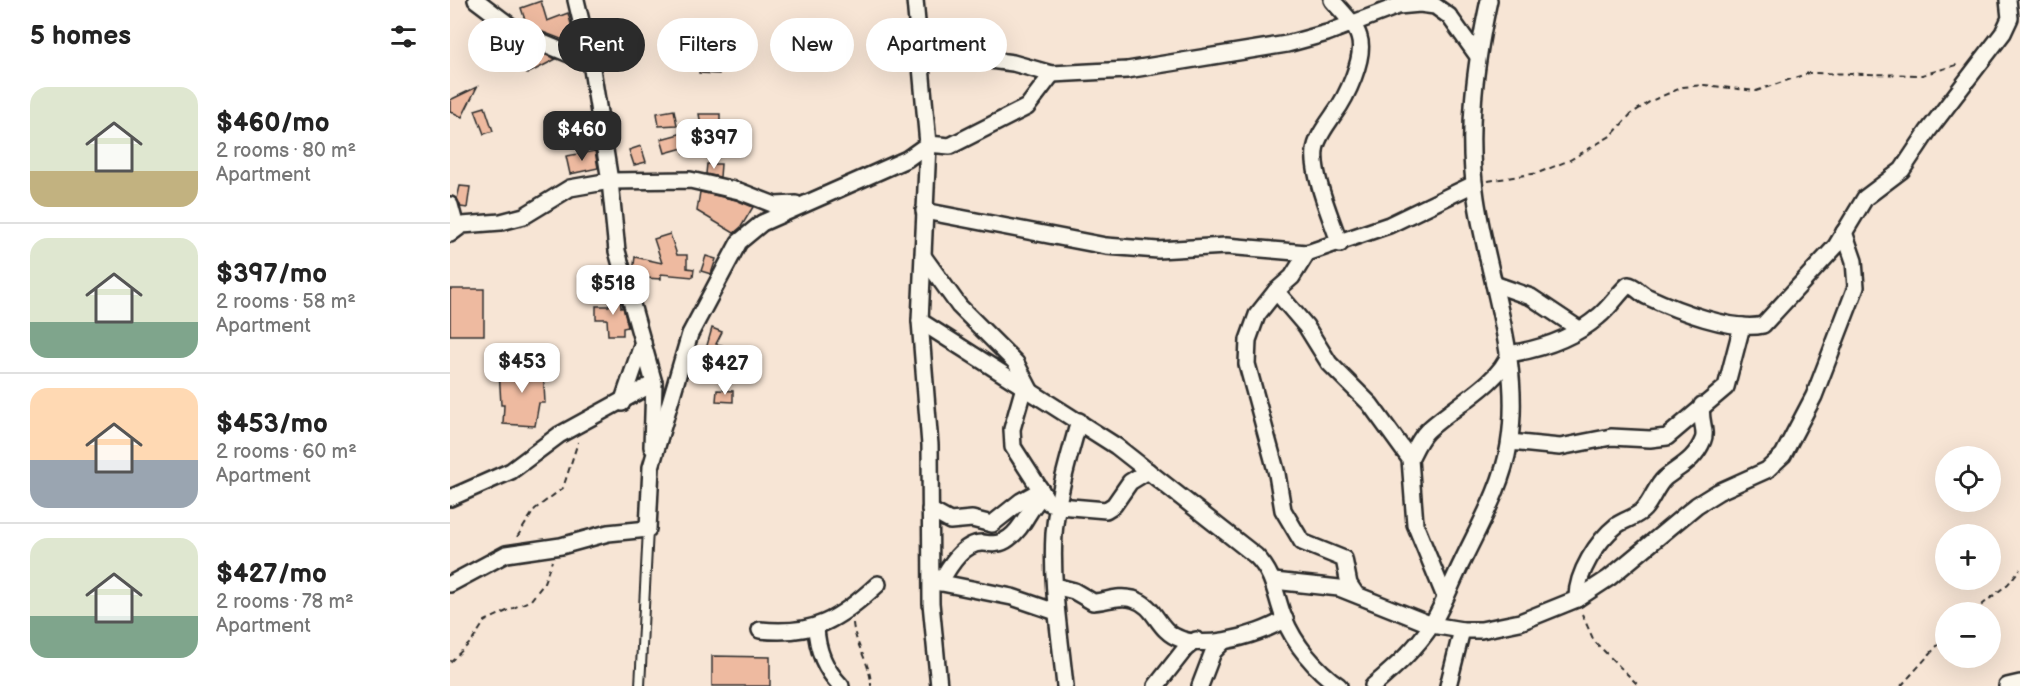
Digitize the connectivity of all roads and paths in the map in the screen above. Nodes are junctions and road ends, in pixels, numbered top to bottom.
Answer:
1 (476, 0) edge
2 (576, 0) edge
3 (915, 0) edge
4 (1332, 0) edge
5 (1489, 0) edge
6 (2008, 0) edge
7 (580, 18) edge
8 (917, 18) edge
9 (1352, 24) junction
10 (558, 49) edge
11 (1477, 54) junction
12 (1986, 57) junction
13 (1007, 62) edge
14 (592, 72) edge
15 (923, 72) edge
16 (1052, 74) junction
17 (928, 144) junction
18 (610, 181) junction
19 (1474, 184) junction
20 (804, 203) junction
21 (450, 205) edge
22 (924, 211) junction
23 (452, 229) edge
24 (1844, 232) junction
25 (1340, 244) junction
26 (1307, 253) junction
27 (923, 256) junction
28 (1494, 284) junction
29 (1276, 291) junction
30 (920, 321) junction
31 (1742, 326) junction
32 (1579, 329) junction
33 (643, 342) junction
34 (1509, 354) junction
35 (654, 383) junction
36 (1027, 388) junction
37 (622, 403) junction
38 (1702, 405) junction
39 (1079, 421) junction
40 (584, 423) junction
41 (1510, 442) junction
42 (1410, 459) junction
43 (651, 467) junction
44 (1148, 471) junction
45 (1042, 492) junction
46 (450, 498) edge
47 (930, 510) junction
48 (1058, 511) junction
49 (648, 529) junction
50 (561, 546) junction
51 (506, 554) junction
52 (2020, 569) edge
53 (1274, 581) junction
54 (936, 582) junction
55 (450, 584) edge
56 (878, 584) dead end
57 (1054, 586) junction
58 (1355, 593) junction
59 (1445, 597) junction
60 (1577, 599) junction
61 (1986, 602) edge
62 (854, 605) junction
63 (1056, 612) junction
64 (1285, 619) junction
65 (1432, 624) junction
66 (816, 627) junction
67 (760, 630) dead end
68 (1462, 630) junction
69 (1196, 640) junction
70 (1223, 642) junction
71 (1935, 648) edge
72 (450, 662) edge
73 (2020, 683) edge
74 (1202, 684) edge
75 (640, 686) edge
76 (841, 686) edge
77 (871, 686) edge
78 (939, 686) edge
79 (1065, 686) edge
80 (1156, 686) edge
81 (1338, 686) edge
82 (1373, 686) edge
83 (1449, 686) edge
84 (1639, 686) edge
85 (1901, 686) edge
86 (2007, 686) edge

1 - 10 street
2 - 7 street
3 - 8 street
4 - 9 street
5 - 11 street
6 - 12 street
9 - 11 street
9 - 16 street
9 - 25 street
11 - 19 street
12 - 19 path
12 - 24 street
13 - 16 street
14 - 18 street
15 - 17 street
16 - 17 street
17 - 20 street
17 - 22 street
18 - 20 street
18 - 23 street
18 - 33 street
19 - 25 street
19 - 28 street
20 - 43 street
21 - 23 street
22 - 26 street
22 - 27 street
24 - 31 street
24 - 60 street
25 - 26 street
26 - 29 street
27 - 30 street
27 - 36 street
28 - 32 street
28 - 34 street
29 - 42 street
29 - 58 street
30 - 36 street
30 - 47 street
31 - 32 street
31 - 38 street
32 - 34 street
33 - 35 street
33 - 37 street
34 - 41 street
34 - 42 street
35 - 37 street
35 - 43 street
36 - 39 street
36 - 45 street
37 - 40 street
38 - 41 street
38 - 60 street
39 - 44 street
39 - 48 street
40 - 46 street
40 - 51 path
41 - 59 street
42 - 59 street
43 - 49 street
44 - 48 street
44 - 53 street
45 - 47 street
45 - 48 street
45 - 54 street
47 - 54 street
48 - 57 street
49 - 50 street
49 - 75 lane
50 - 51 street
50 - 72 path
51 - 55 street
52 - 61 path
53 - 58 street
53 - 64 street
54 - 63 street
54 - 78 street
56 - 62 street
57 - 63 street
57 - 69 street
58 - 65 street
59 - 65 street
60 - 68 street
60 - 84 path
62 - 66 street
62 - 77 path
63 - 79 street
64 - 70 street
64 - 81 street
65 - 68 street
65 - 82 street
66 - 67 street
66 - 76 street
68 - 83 street
69 - 70 street
69 - 80 street
70 - 74 street
71 - 85 path
73 - 86 street

